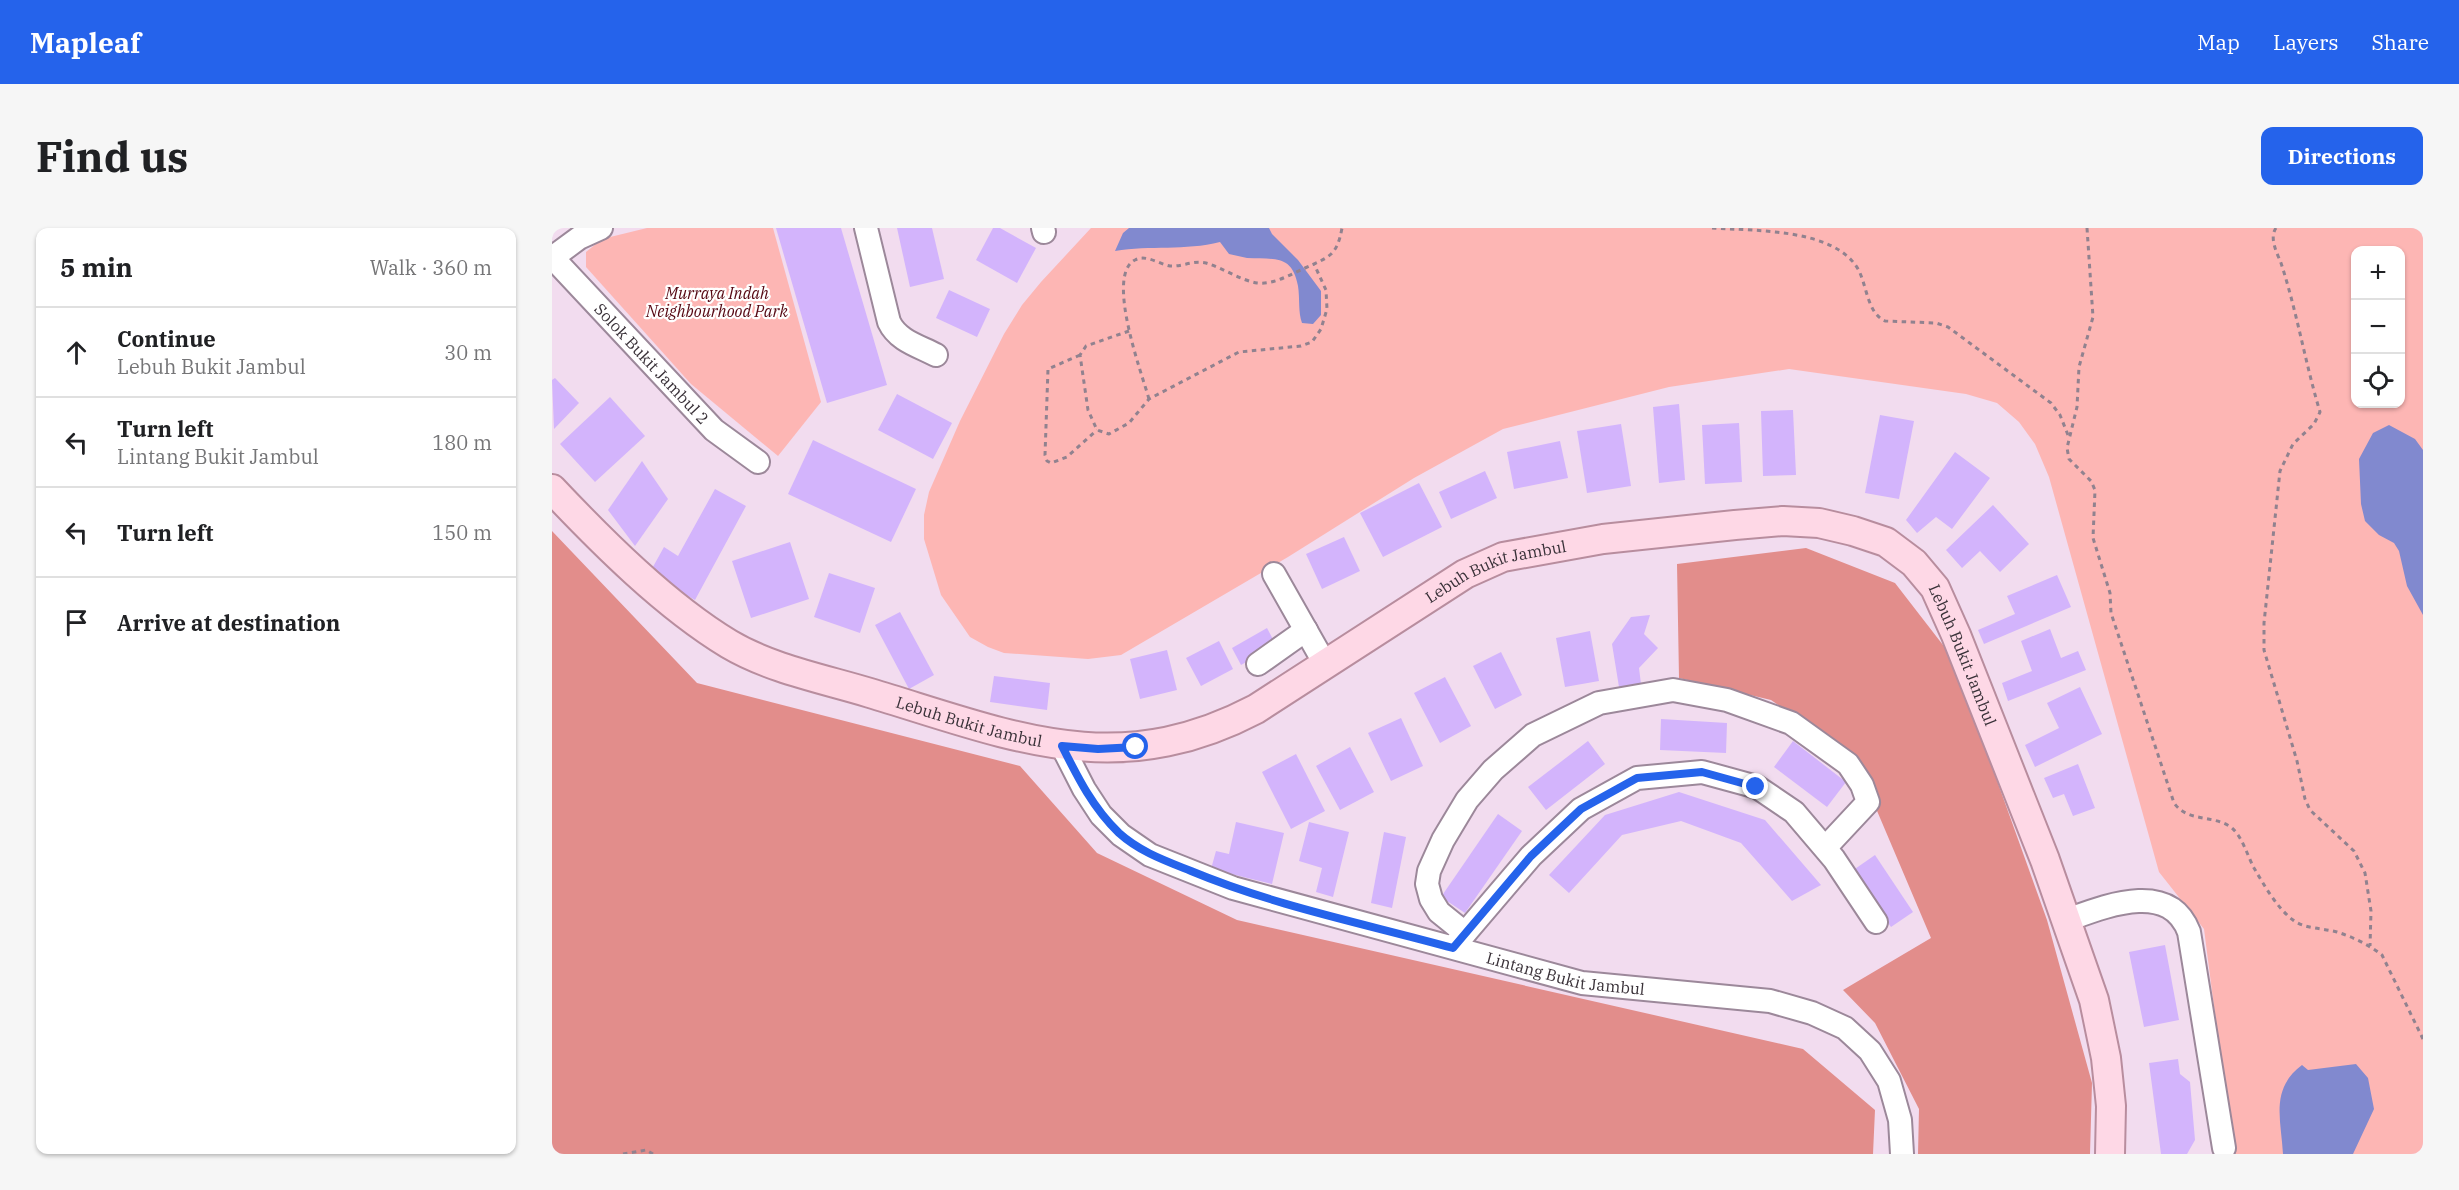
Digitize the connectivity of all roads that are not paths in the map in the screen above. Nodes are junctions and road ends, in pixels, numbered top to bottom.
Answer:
1 (601, 228) edge
2 (866, 228) edge
3 (552, 257) edge
4 (936, 355) dead end
5 (758, 462) dead end
6 (552, 489) edge
7 (1274, 574) dead end
8 (1306, 630) junction
9 (1258, 664) dead end
10 (1325, 664) junction
11 (1062, 746) junction
12 (1826, 847) junction
13 (2067, 920) junction
14 (1876, 922) dead end
15 (1459, 940) junction
16 (2224, 1148) dead end
17 (1902, 1154) edge
18 (2110, 1154) edge

1 - 3 street
2 - 4 street
3 - 5 street, Solok Bukit Jambul 2
6 - 11 main road, Lebuh Bukit Jambul
7 - 8 street
8 - 9 street
8 - 10 street
10 - 11 main road, Lebuh Bukit Jambul
10 - 13 main road, Lebuh Bukit Jambul
11 - 15 street, Lintang Bukit Jambul
12 - 14 street
12 - 15 street
12 - 15 street
13 - 16 street
13 - 18 main road, Lebuh Bukit Jambul
15 - 17 street, Lintang Bukit Jambul

